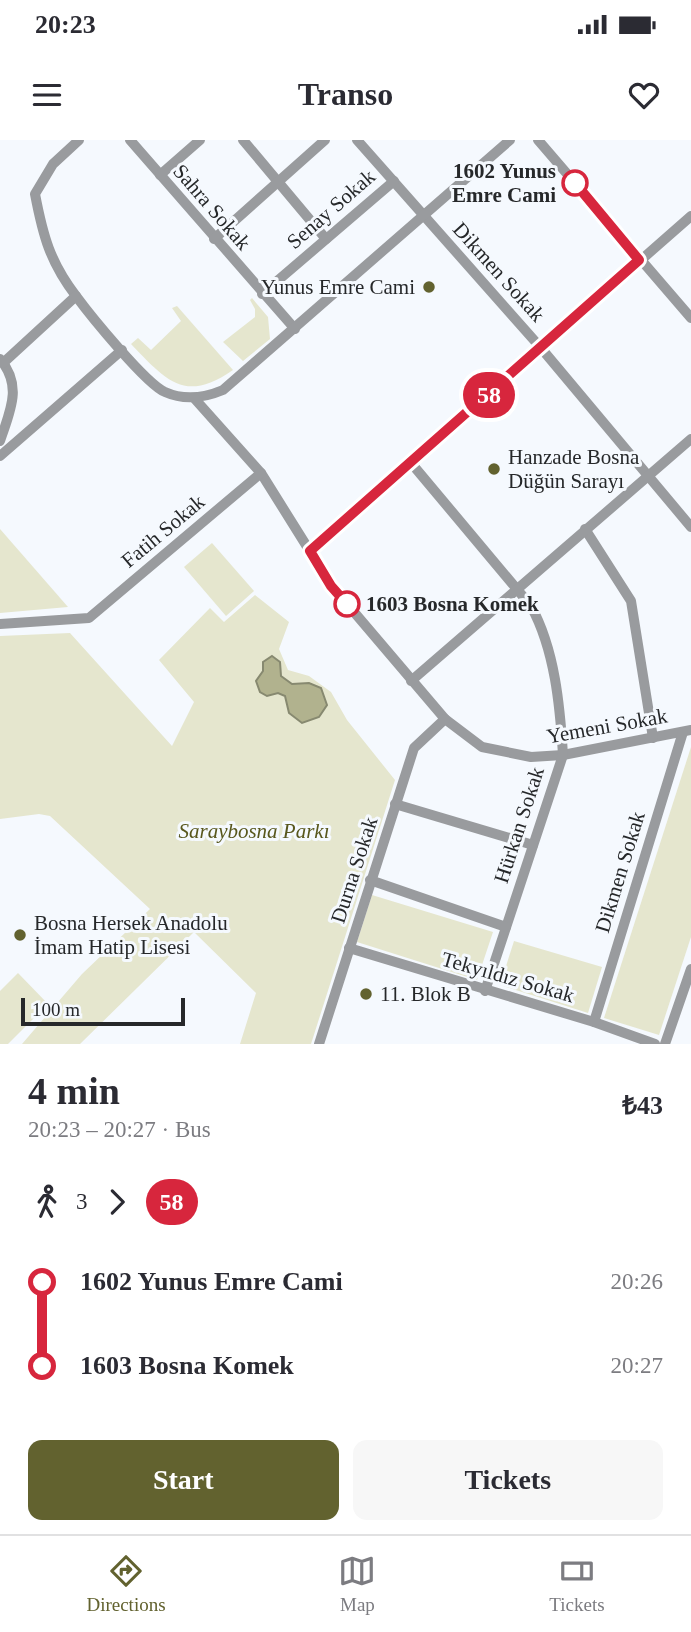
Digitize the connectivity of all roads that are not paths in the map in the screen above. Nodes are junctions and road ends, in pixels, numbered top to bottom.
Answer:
1 (79, 140) edge
2 (131, 140) edge
3 (200, 140) edge
4 (243, 140) edge
5 (325, 140) edge
6 (358, 140) edge
7 (510, 140) edge
8 (538, 140) edge
9 (160, 175) junction
10 (276, 180) junction
11 (394, 181) junction
12 (691, 216) edge
13 (425, 217) junction
14 (214, 239) junction
15 (326, 239) junction
16 (639, 260) junction
17 (262, 294) junction
18 (76, 296) junction
19 (691, 318) edge
20 (295, 329) junction
21 (541, 348) junction
22 (121, 350) junction
23 (2, 361) edge
24 (194, 398) junction
25 (691, 439) edge
26 (0, 440) edge
27 (0, 456) edge
28 (412, 464) junction
29 (261, 473) junction
30 (648, 475) junction
31 (691, 527) edge
32 (585, 529) junction
33 (310, 551) junction
34 (517, 588) junction
35 (0, 624) edge
36 (411, 681) junction
37 (445, 719) junction
38 (687, 731) edge
39 (653, 738) junction
40 (563, 755) junction
41 (395, 804) junction
42 (533, 845) junction
43 (370, 880) junction
44 (506, 927) junction
45 (349, 948) junction
46 (691, 969) edge
47 (485, 991) junction
48 (687, 1000) edge
49 (594, 1022) junction
50 (319, 1044) edge
51 (655, 1044) edge
52 (665, 1044) edge

1 - 18 street
2 - 9 street, Sahra Sokak
3 - 9 street
4 - 10 street
5 - 10 street
6 - 11 street, Dikmen Sokak
7 - 13 street
8 - 16 street
9 - 14 street, Sahra Sokak
10 - 14 street
10 - 15 street
11 - 13 street, Dikmen Sokak
11 - 15 street, Senay Sokak
12 - 16 street
13 - 20 street
13 - 21 street, Dikmen Sokak
14 - 17 street, Sahra Sokak
15 - 17 street, Senay Sokak
16 - 19 street
16 - 21 street
17 - 20 street, Sahra Sokak
18 - 22 street
18 - 23 street
20 - 24 street
21 - 28 street
21 - 30 street, Dikmen Sokak
22 - 24 street
22 - 27 street
23 - 26 street
24 - 29 street, Yemeni Sokak
25 - 30 street
28 - 33 street
28 - 34 street, Hürkan Sokak
29 - 33 street, Yemeni Sokak
29 - 35 street, Fatih Sokak
30 - 31 street, Dikmen Sokak
30 - 32 street
32 - 34 street
32 - 39 street
33 - 36 street, Yemeni Sokak
34 - 36 street
34 - 40 street, Hürkan Sokak
36 - 37 street, Yemeni Sokak
37 - 40 street, Yemeni Sokak
37 - 41 street, Durna Sokak
38 - 39 street, Yemeni Sokak
38 - 49 street, Dikmen Sokak
39 - 40 street, Yemeni Sokak
40 - 42 street, Hürkan Sokak
41 - 42 street
41 - 43 street, Durna Sokak
42 - 44 street, Hürkan Sokak
43 - 44 street
43 - 45 street, Durna Sokak
44 - 47 street, Hürkan Sokak
45 - 47 street, Tekyıldız Sokak
45 - 50 street, Durna Sokak
46 - 48 street
47 - 49 street, Tekyıldız Sokak
48 - 52 street
49 - 51 street, Tekyıldız Sokak

